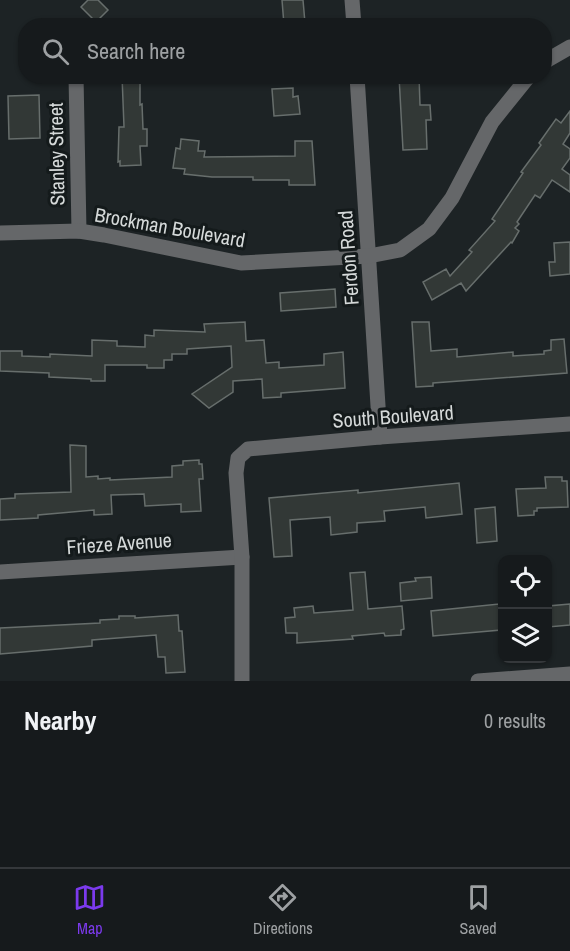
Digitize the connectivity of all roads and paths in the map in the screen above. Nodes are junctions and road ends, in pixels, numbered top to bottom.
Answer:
1 (352, 0) edge
2 (353, 18) edge
3 (570, 47) edge
4 (552, 57) edge
5 (76, 84) edge
6 (358, 84) edge
7 (523, 84) edge
8 (79, 231) junction
9 (0, 233) edge
10 (369, 256) junction
11 (570, 424) edge
12 (380, 437) junction
13 (242, 557) junction
14 (0, 572) edge
15 (570, 674) edge
16 (242, 681) edge
17 (478, 681) edge

1 - 2 street
3 - 4 street
5 - 8 street, Stanley Street
6 - 10 street, Ferdon Road
7 - 10 street, Brockman Boulevard
8 - 9 street, Brockman Boulevard
8 - 10 street, Brockman Boulevard
10 - 12 street, Ferdon Road
11 - 12 street, South Boulevard
12 - 13 street, South Boulevard
13 - 14 street, Frieze Avenue
13 - 16 street
15 - 17 street

